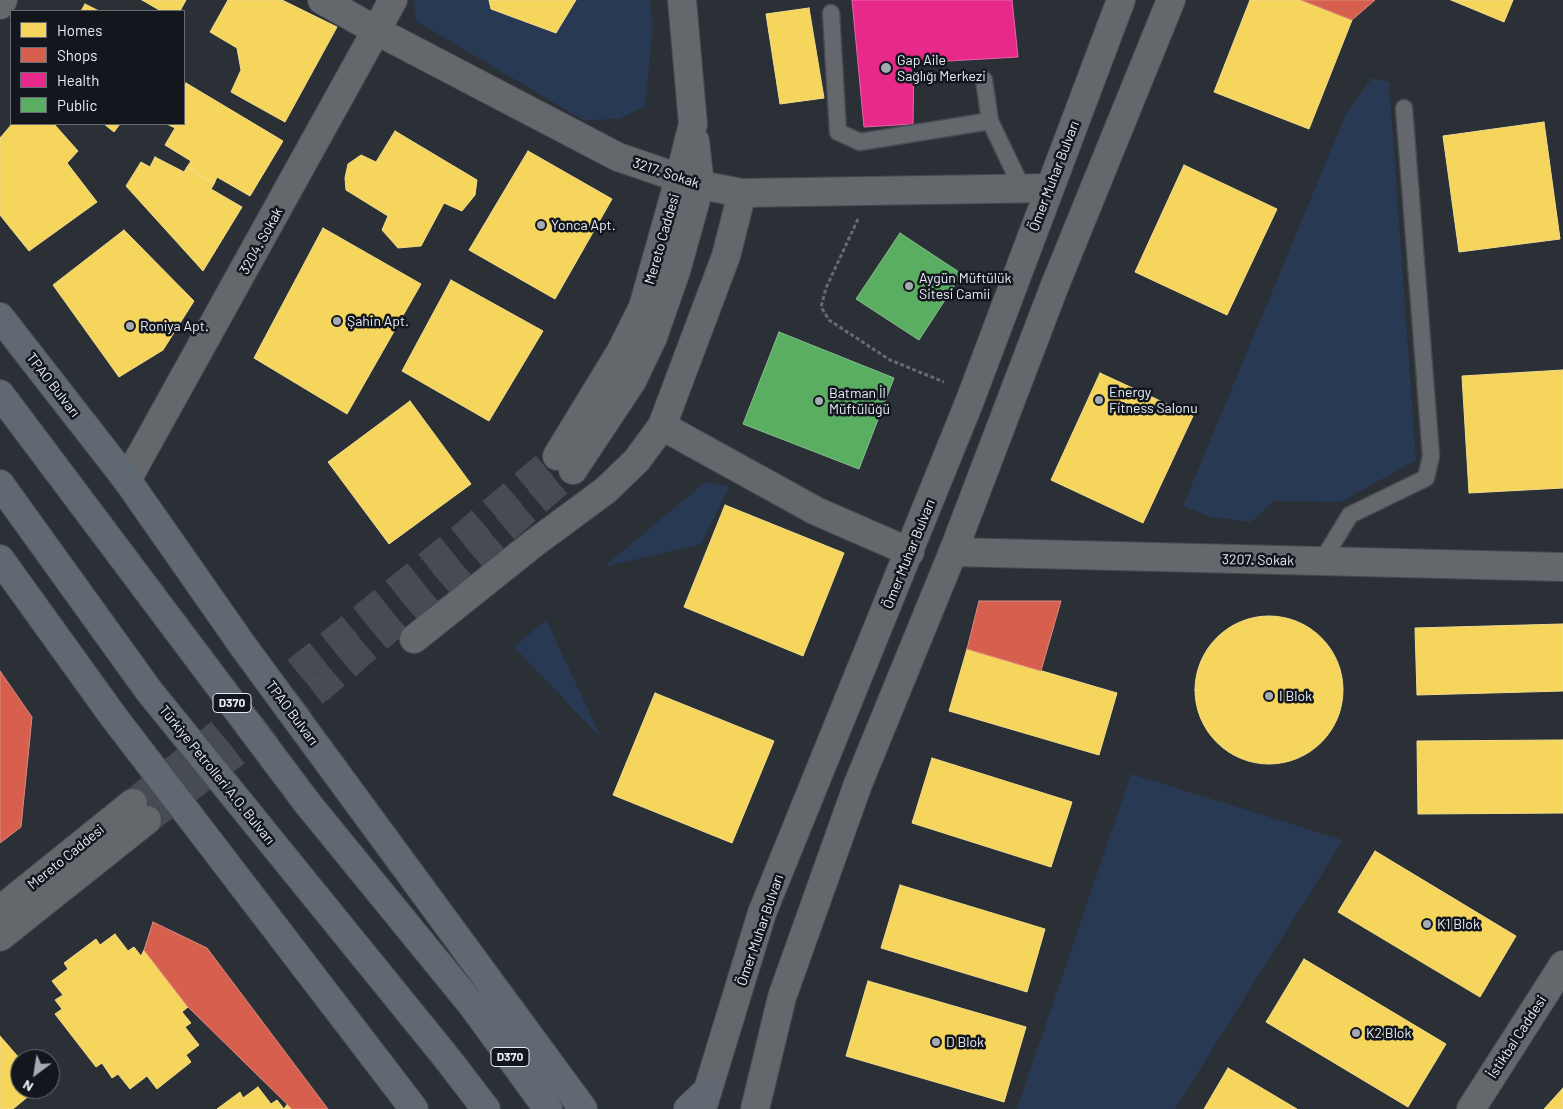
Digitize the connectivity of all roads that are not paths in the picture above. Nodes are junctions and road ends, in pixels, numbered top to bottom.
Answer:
1 (3, 0) edge
2 (322, 0) edge
3 (393, 0) edge
4 (682, 0) edge
5 (1121, 0) edge
6 (1171, 0) edge
7 (0, 5) edge
8 (831, 13) dead end
9 (377, 31) junction
10 (984, 80) dead end
11 (1404, 108) dead end
12 (990, 121) junction
13 (690, 182) junction
14 (1022, 188) junction
15 (1050, 188) junction
16 (742, 193) junction
17 (0, 317) edge
18 (0, 394) edge
19 (662, 426) junction
20 (565, 463) tunnel mouth
21 (127, 480) junction
22 (0, 484) edge
23 (910, 552) junction
24 (953, 552) junction
25 (0, 559) edge
26 (1322, 561) junction
27 (1563, 567) edge
28 (414, 639) dead end
29 (0, 910) edge
30 (0, 938) edge
31 (1563, 964) edge
32 (553, 1065) junction
33 (705, 1100) edge
34 (414, 1109) edge
35 (486, 1109) edge
36 (548, 1109) edge
37 (583, 1109) edge
38 (606, 1109) edge
39 (688, 1109) edge
40 (755, 1109) edge
41 (1471, 1109) edge

1 - 7 street
2 - 9 street, 3217. Sokak
3 - 9 street, 3204. Sokak
4 - 13 street
5 - 15 street, Ömer Muhar Bulvarı
6 - 24 street
8 - 12 lane
9 - 13 street, 3217. Sokak
9 - 21 street, 3204. Sokak
10 - 12 lane
11 - 26 lane
12 - 14 lane
13 - 16 street, 3217. Sokak
13 - 20 street
14 - 15 street, 3217. Sokak
14 - 16 street, 3217. Sokak
15 - 23 street, Ömer Muhar Bulvarı
16 - 19 street
17 - 21 highway, TPAO Bulvarı
18 - 36 highway, D370
19 - 23 street
19 - 28 street
21 - 32 highway, TPAO Bulvarı
22 - 35 highway, Türkiye Petrolleri A.O. Bulvarı
23 - 33 street, Ömer Muhar Bulvarı
24 - 26 street, 3207. Sokak
24 - 40 street
25 - 34 highway
26 - 27 street, 3207. Sokak
29 - 30 street, Mereto Caddesi
31 - 41 street, İstikbal Caddesi
32 - 37 highway, TPAO Bulvarı
32 - 38 highway
33 - 39 highway

